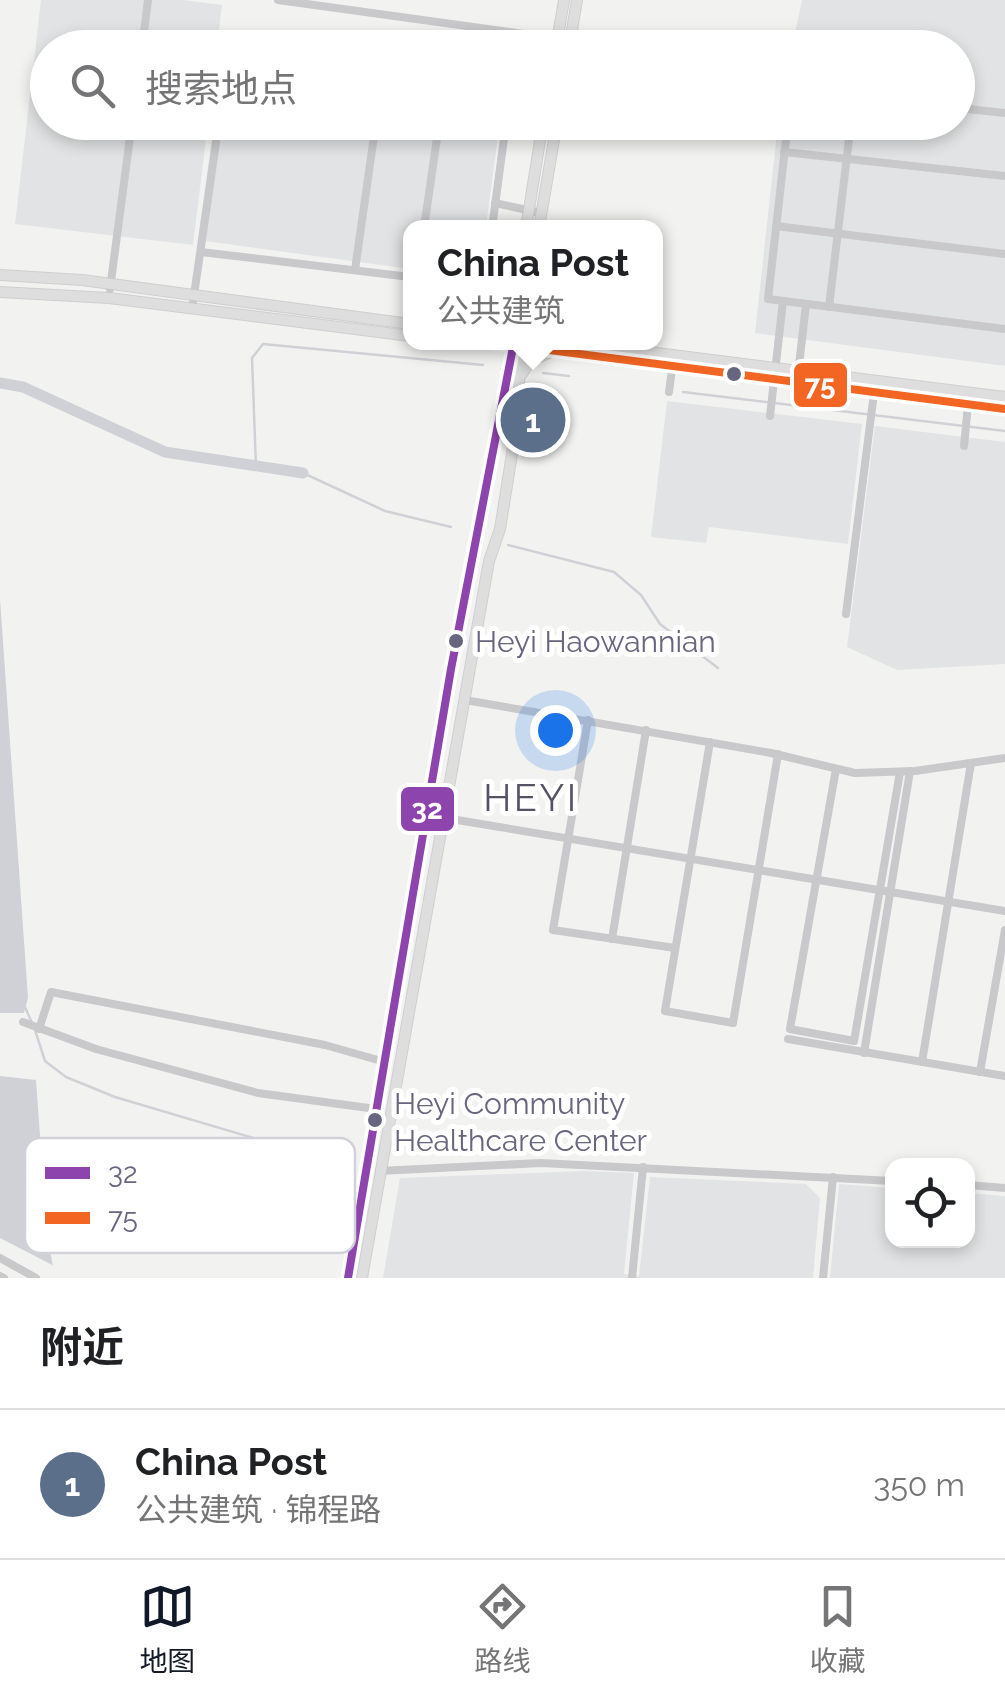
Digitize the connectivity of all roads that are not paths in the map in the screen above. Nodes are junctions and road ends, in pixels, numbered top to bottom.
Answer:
1 (148, 0) edge
2 (278, 0) edge
3 (564, 0) edge
4 (577, 0) edge
5 (304, 2) edge
6 (144, 30) edge
7 (476, 30) edge
8 (558, 30) edge
9 (572, 30) edge
10 (975, 110) edge
11 (1005, 113) edge
12 (130, 140) edge
13 (217, 140) edge
14 (373, 140) edge
15 (438, 140) edge
16 (504, 140) edge
17 (540, 140) edge
18 (554, 140) edge
19 (786, 140) edge
20 (849, 140) edge
21 (784, 152) junction
22 (847, 158) junction
23 (1005, 176) edge
24 (495, 203) junction
25 (528, 210) junction
26 (542, 213) junction
27 (425, 220) edge
28 (493, 220) edge
29 (527, 220) edge
30 (541, 220) edge
31 (776, 226) junction
32 (838, 234) junction
33 (201, 252) junction
34 (1005, 254) edge
35 (355, 270) junction
36 (0, 274) edge
37 (403, 275) edge
38 (0, 292) edge
39 (110, 292) junction
40 (783, 301) junction
41 (193, 303) junction
42 (806, 304) junction
43 (829, 307) junction
44 (403, 323) edge
45 (1005, 329) edge
46 (403, 335) edge
47 (497, 350) edge
48 (519, 350) edge
49 (548, 350) edge
50 (611, 350) edge
51 (553, 351) junction
52 (673, 362) junction
53 (517, 371) junction
54 (774, 375) junction
55 (798, 378) junction
56 (669, 392) dead end
57 (874, 393) junction
58 (1005, 397) edge
59 (968, 405) junction
60 (1005, 409) edge
61 (770, 416) dead end
62 (964, 442) dead end
63 (846, 614) dead end
64 (465, 700) junction
65 (588, 720) junction
66 (646, 730) junction
67 (710, 742) junction
68 (778, 754) junction
69 (1005, 758) edge
70 (971, 763) junction
71 (836, 769) junction
72 (905, 771) junction
73 (444, 823) junction
74 (425, 826) junction
75 (568, 840) junction
76 (626, 849) junction
77 (690, 860) junction
78 (758, 869) junction
79 (815, 878) junction
80 (885, 890) junction
81 (949, 901) junction
82 (1005, 911) edge
83 (1005, 930) edge
84 (612, 939) junction
85 (675, 948) junction
86 (23, 1022) dead end
87 (40, 1029) junction
88 (788, 1039) dead end
89 (864, 1053) junction
90 (385, 1062) junction
91 (922, 1062) junction
92 (980, 1072) junction
93 (1005, 1076) edge
94 (376, 1109) junction
95 (644, 1167) junction
96 (379, 1171) junction
97 (833, 1177) junction
98 (885, 1181) edge
99 (975, 1186) edge
100 (1005, 1188) edge
101 (355, 1236) edge
102 (352, 1253) edge
103 (0, 1258) edge
104 (36, 1278) edge
105 (348, 1278) edge
106 (362, 1278) edge
107 (632, 1278) edge
108 (823, 1278) edge

1 - 6 street
2 - 5 street
3 - 8 main road
4 - 9 main road
5 - 7 street
10 - 11 street
12 - 39 street
13 - 33 street
14 - 35 street
15 - 27 street
16 - 24 street
17 - 25 main road
18 - 26 main road
19 - 21 street
20 - 22 street
21 - 22 street
21 - 31 street
22 - 23 street
22 - 32 street
24 - 25 street
24 - 28 street
25 - 26 street
25 - 29 main road
26 - 30 main road
31 - 32 street
31 - 40 street
32 - 34 street
32 - 43 street
33 - 35 street
33 - 41 street
35 - 37 street
36 - 39 main road
38 - 39 main road
39 - 41 main road
40 - 42 street
40 - 54 street
41 - 44 main road
41 - 46 main road
42 - 43 street
42 - 55 street
43 - 45 street
47 - 53 main road
48 - 53 main road
49 - 51 main road
50 - 52 main road
51 - 52 main road
51 - 53 main road
52 - 54 main road
52 - 56 street
53 - 64 main road
53 - 74 main road
54 - 55 main road
54 - 61 street
55 - 57 main road
55 - 58 main road
57 - 59 main road
57 - 63 street
59 - 60 main road
59 - 62 street
64 - 65 street
64 - 73 main road
65 - 66 street
65 - 75 street
66 - 67 street
66 - 76 street
67 - 68 street
67 - 77 street
68 - 71 street
68 - 78 street
69 - 70 street
70 - 72 street
70 - 81 street
71 - 72 street
71 - 79 street
72 - 80 street
73 - 74 main road
73 - 75 street
73 - 96 main road
74 - 90 main road
75 - 76 street
75 - 84 street
76 - 77 street
76 - 84 street
77 - 78 street
77 - 85 street
78 - 79 street
78 - 85 street
79 - 80 street
79 - 80 street
80 - 81 street
80 - 89 street
81 - 82 street
81 - 91 street
83 - 92 street
84 - 85 street
86 - 87 street
87 - 90 street
87 - 94 street
88 - 89 street
89 - 91 street
90 - 94 main road
91 - 92 street
92 - 93 street
94 - 101 main road
95 - 96 street
95 - 97 street
95 - 107 street
96 - 106 main road
97 - 98 street
97 - 108 street
99 - 100 street
102 - 105 main road
103 - 104 street

